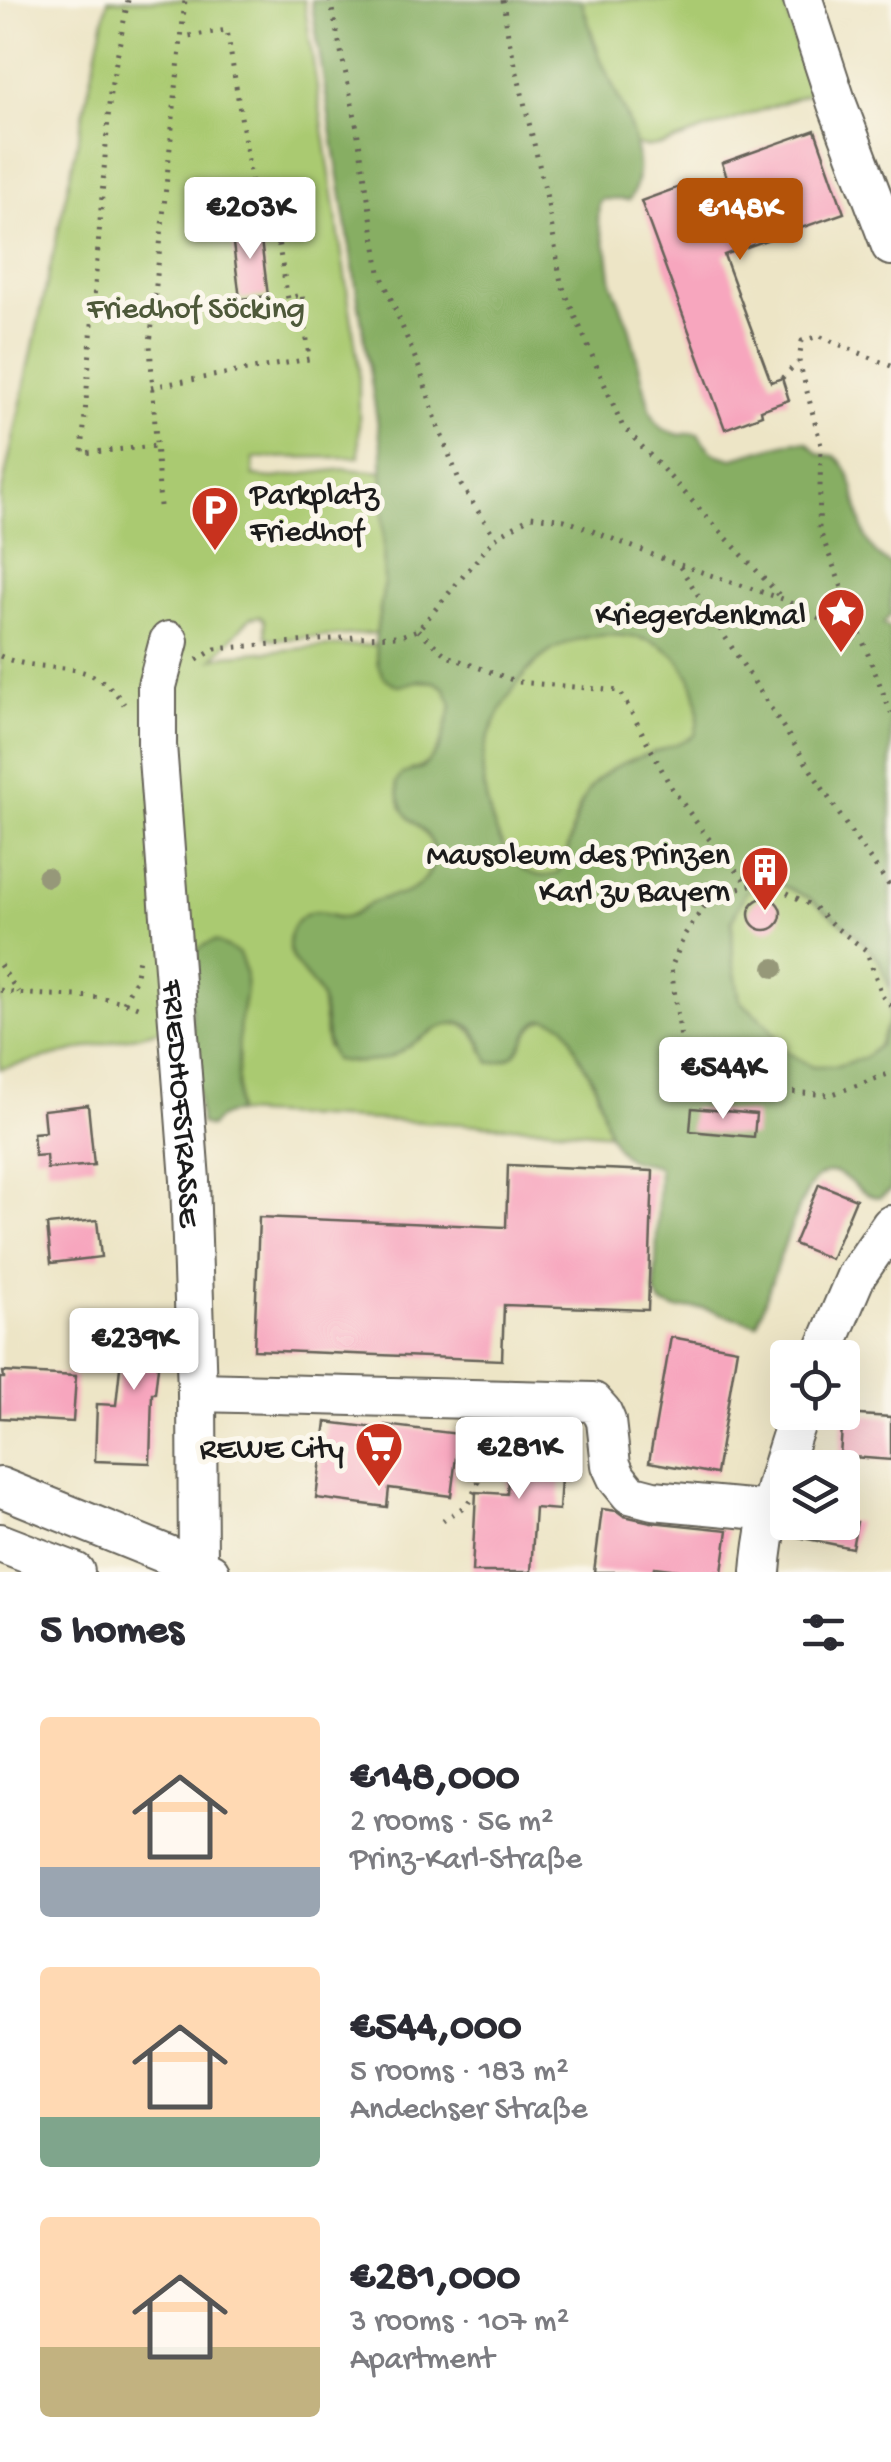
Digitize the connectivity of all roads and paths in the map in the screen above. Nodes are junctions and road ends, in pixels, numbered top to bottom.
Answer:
1 (128, 0) edge
2 (186, 0) edge
3 (330, 0) edge
4 (503, 0) edge
5 (804, 0) edge
6 (182, 37) junction
7 (891, 246) edge
8 (798, 361) junction
9 (891, 366) edge
10 (782, 378) dead end
11 (151, 386) junction
12 (156, 446) junction
13 (160, 506) dead end
14 (495, 538) junction
15 (678, 564) junction
16 (783, 600) junction
17 (418, 630) junction
18 (169, 641) dead end
19 (863, 644) junction
20 (0, 656) edge
21 (156, 686) junction
22 (891, 713) edge
23 (132, 718) dead end
24 (749, 885) junction
25 (891, 888) edge
26 (140, 939) dead end
27 (0, 965) edge
28 (0, 990) edge
29 (20, 994) junction
30 (124, 1002) junction
31 (891, 1006) edge
32 (178, 1026) junction
33 (891, 1073) edge
34 (891, 1225) edge
35 (829, 1340) edge
36 (196, 1392) junction
37 (493, 1400) junction
38 (0, 1487) edge
39 (770, 1511) edge
40 (770, 1515) edge
41 (443, 1522) dead end
42 (0, 1542) edge
43 (149, 1560) edge
44 (204, 1569) edge
45 (76, 1572) edge
46 (761, 1572) edge

1 - 12 path
2 - 6 path
3 - 14 path
4 - 16 path
5 - 7 street
6 - 11 path
6 - 11 path
8 - 9 path
8 - 10 path
8 - 19 path
11 - 12 path
12 - 13 path
14 - 15 path
14 - 17 path
15 - 16 path
15 - 25 path
16 - 19 path
17 - 21 path
17 - 24 path
18 - 21 street, FRIEDHOFSTRASSE
19 - 22 path
20 - 23 path
21 - 32 street, FRIEDHOFSTRASSE
24 - 31 path
24 - 33 path
26 - 30 path
27 - 29 path
28 - 29 path
29 - 30 path
30 - 32 path
32 - 36 street, FRIEDHOFSTRASSE
34 - 35 street
36 - 37 street
36 - 44 street, FRIEDHOFSTRASSE
37 - 39 street
37 - 41 path
38 - 43 street
40 - 46 street
42 - 45 street
43 - 44 street

